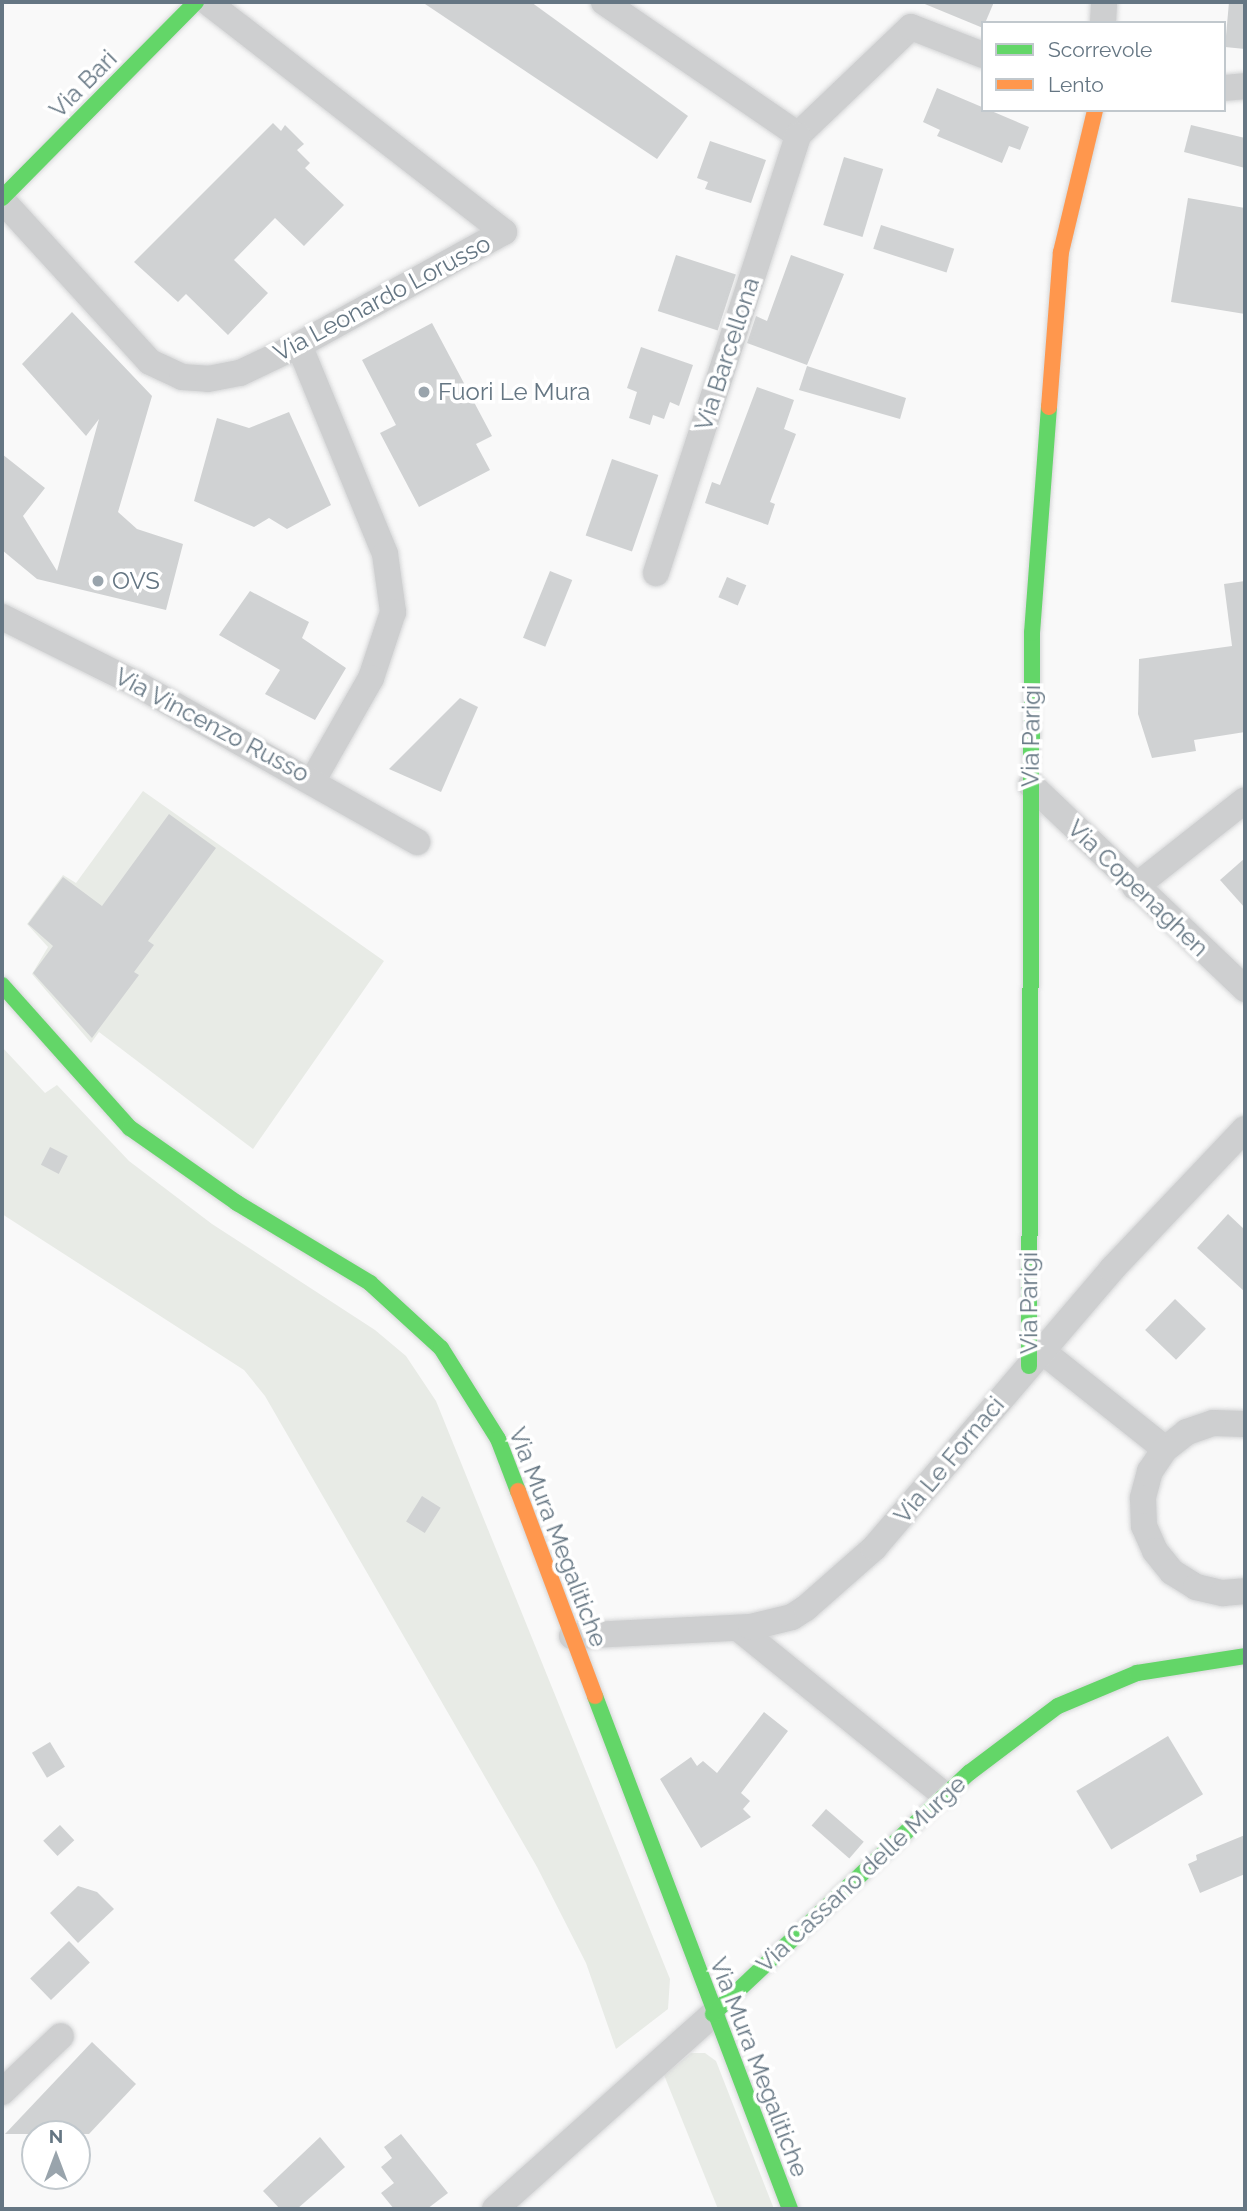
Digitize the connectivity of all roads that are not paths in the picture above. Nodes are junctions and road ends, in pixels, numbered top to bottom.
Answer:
1 (197, 2) edge
2 (207, 2) edge
3 (604, 2) edge
4 (1104, 2) edge
5 (1102, 21) edge
6 (981, 54) edge
7 (1245, 86) edge
8 (1226, 88) edge
9 (1095, 112) edge
10 (798, 135) junction
11 (2, 199) edge
12 (299, 345) junction
13 (656, 573) dead end
14 (2, 617) edge
15 (313, 780) junction
16 (1031, 785) junction
17 (1245, 800) edge
18 (417, 842) dead end
19 (1135, 887) junction
20 (2, 985) edge
21 (1245, 989) edge
22 (1245, 1129) edge
23 (1035, 1359) junction
24 (1245, 1423) edge
25 (1165, 1449) junction
26 (1245, 1591) edge
27 (738, 1628) junction
28 (572, 1636) junction
29 (1245, 1656) edge
30 (944, 1795) junction
31 (713, 2014) junction
32 (61, 2036) dead end
33 (2, 2092) edge
34 (495, 2209) edge
35 (790, 2209) edge

1 - 11 street, Via Bari
2 - 12 street, Via Leonardo Lorusso
3 - 10 street
4 - 5 street
6 - 10 street
7 - 8 street
9 - 16 street, Via Parigi
10 - 13 street, Via Barcellona
11 - 12 street, Via Leonardo Lorusso
12 - 15 street
14 - 15 street, Via Vincenzo Russo
15 - 18 street, Via Vincenzo Russo
16 - 19 street, Via Copenaghen
16 - 23 street, Via Parigi
17 - 19 street
19 - 21 street, Via Copenaghen
20 - 28 street, Via Mura Megalitiche
22 - 23 street, Via Le Fornaci
23 - 25 street
23 - 27 street, Via Le Fornaci
24 - 25 street
25 - 26 street
27 - 28 street, Via Le Fornaci
27 - 30 street
28 - 31 street, Via Mura Megalitiche
29 - 30 street, Via Cassano delle Murge
30 - 31 street, Via Cassano delle Murge
31 - 34 street, Via Cassano delle Murge
31 - 35 street, Via Mura Megalitiche
32 - 33 street

